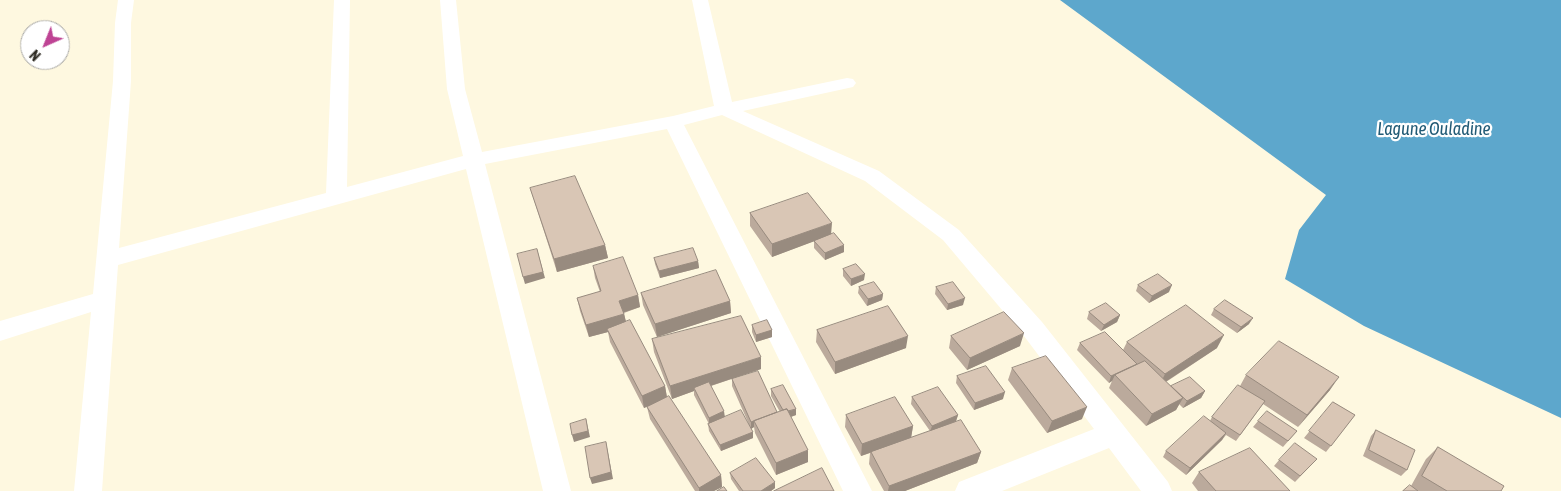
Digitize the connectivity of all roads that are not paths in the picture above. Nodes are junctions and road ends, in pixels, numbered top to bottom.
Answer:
1 (126, 0) edge
2 (342, 0) edge
3 (448, 0) edge
4 (700, 0) edge
5 (847, 83) dead end
6 (724, 108) junction
7 (673, 122) junction
8 (473, 160) junction
9 (336, 198) junction
10 (107, 260) junction
11 (104, 299) junction
12 (0, 331) edge
13 (1114, 434) junction
14 (88, 491) edge
15 (557, 491) edge
16 (858, 491) edge
17 (969, 491) edge
18 (1158, 491) edge

1 - 10 street
2 - 9 street
3 - 8 street
4 - 6 street
5 - 6 street
6 - 7 street
6 - 13 street
7 - 8 street
7 - 16 street
8 - 9 street
8 - 15 street
9 - 10 street
10 - 11 street
11 - 12 street
11 - 14 street
13 - 17 street
13 - 18 street

